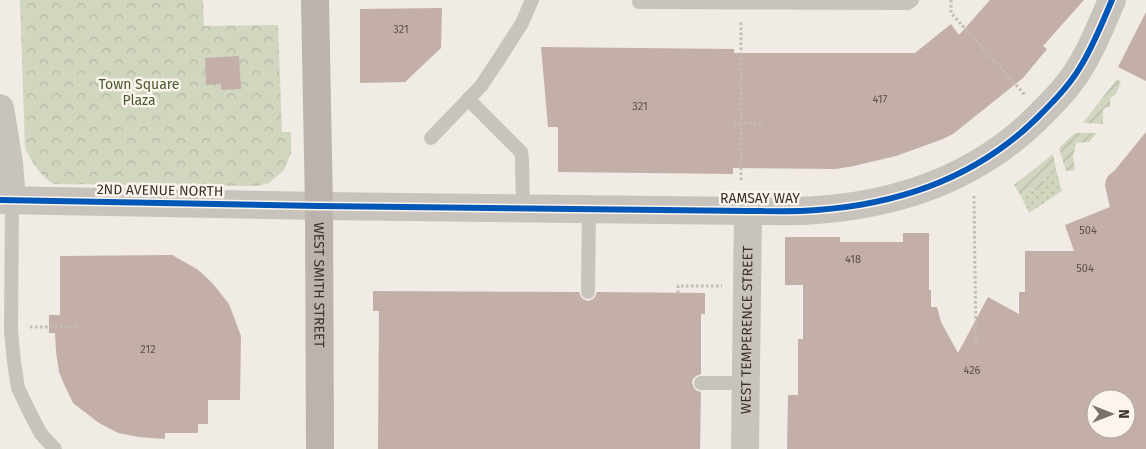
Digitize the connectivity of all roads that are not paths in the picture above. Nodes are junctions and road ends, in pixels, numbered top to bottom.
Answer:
1 (315, 0) edge
2 (532, 0) edge
3 (640, 0) edge
4 (912, 0) edge
5 (1112, 0) edge
6 (468, 99) junction
7 (0, 108) edge
8 (431, 138) dead end
9 (6, 200) edge
10 (319, 206) junction
11 (522, 208) junction
12 (590, 209) junction
13 (748, 211) junction
14 (588, 292) dead end
15 (701, 382) dead end
16 (746, 383) junction
17 (55, 449) edge
18 (320, 449) edge
19 (745, 449) edge

1 - 10 main road, WEST SMITH STREET
2 - 6 lane
3 - 4 lane
5 - 13 street, RAMSAY WAY
6 - 8 lane
6 - 11 lane
7 - 9 street
9 - 10 street, 2ND AVENUE NORTH
9 - 17 lane
10 - 11 street, RAMSAY WAY
10 - 18 main road, WEST SMITH STREET
11 - 12 street, RAMSAY WAY
12 - 13 street, RAMSAY WAY
12 - 14 lane
13 - 16 street, WEST TEMPERENCE STREET
15 - 16 lane
16 - 19 street, WEST TEMPERENCE STREET

